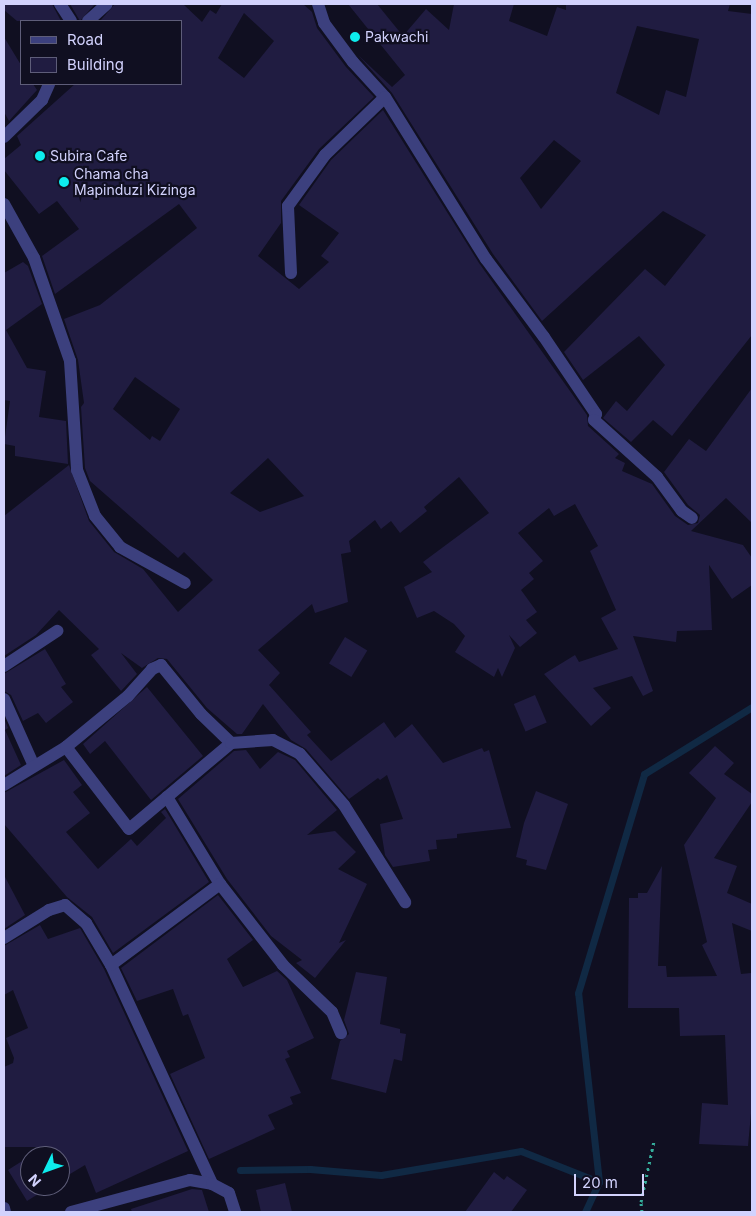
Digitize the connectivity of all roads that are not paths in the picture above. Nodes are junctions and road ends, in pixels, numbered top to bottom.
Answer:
1 (60, 4) edge
2 (107, 4) edge
3 (318, 4) edge
4 (70, 20) edge
5 (89, 20) edge
6 (48, 85) edge
7 (385, 97) junction
8 (4, 137) edge
9 (4, 204) edge
10 (291, 273) dead end
11 (692, 518) dead end
12 (185, 582) dead end
13 (57, 631) dead end
14 (4, 666) edge
15 (4, 699) edge
16 (231, 743) junction
17 (66, 748) junction
18 (34, 766) junction
19 (4, 784) edge
20 (167, 797) junction
21 (220, 884) junction
22 (405, 902) dead end
23 (4, 938) edge
24 (111, 965) junction
25 (341, 1033) dead end
26 (212, 1184) junction
27 (4, 1208) edge
28 (5, 1212) edge
29 (72, 1212) edge
30 (235, 1212) edge

1 - 4 street
2 - 5 street
3 - 7 street
6 - 8 street
7 - 10 street
7 - 11 street
9 - 12 street
13 - 14 street
15 - 18 street
16 - 17 street
16 - 20 street
16 - 22 street
17 - 18 street
17 - 20 street
18 - 19 street
20 - 21 street
21 - 24 street
21 - 25 street
23 - 24 street
24 - 26 street
26 - 29 street
26 - 30 street
27 - 28 street

